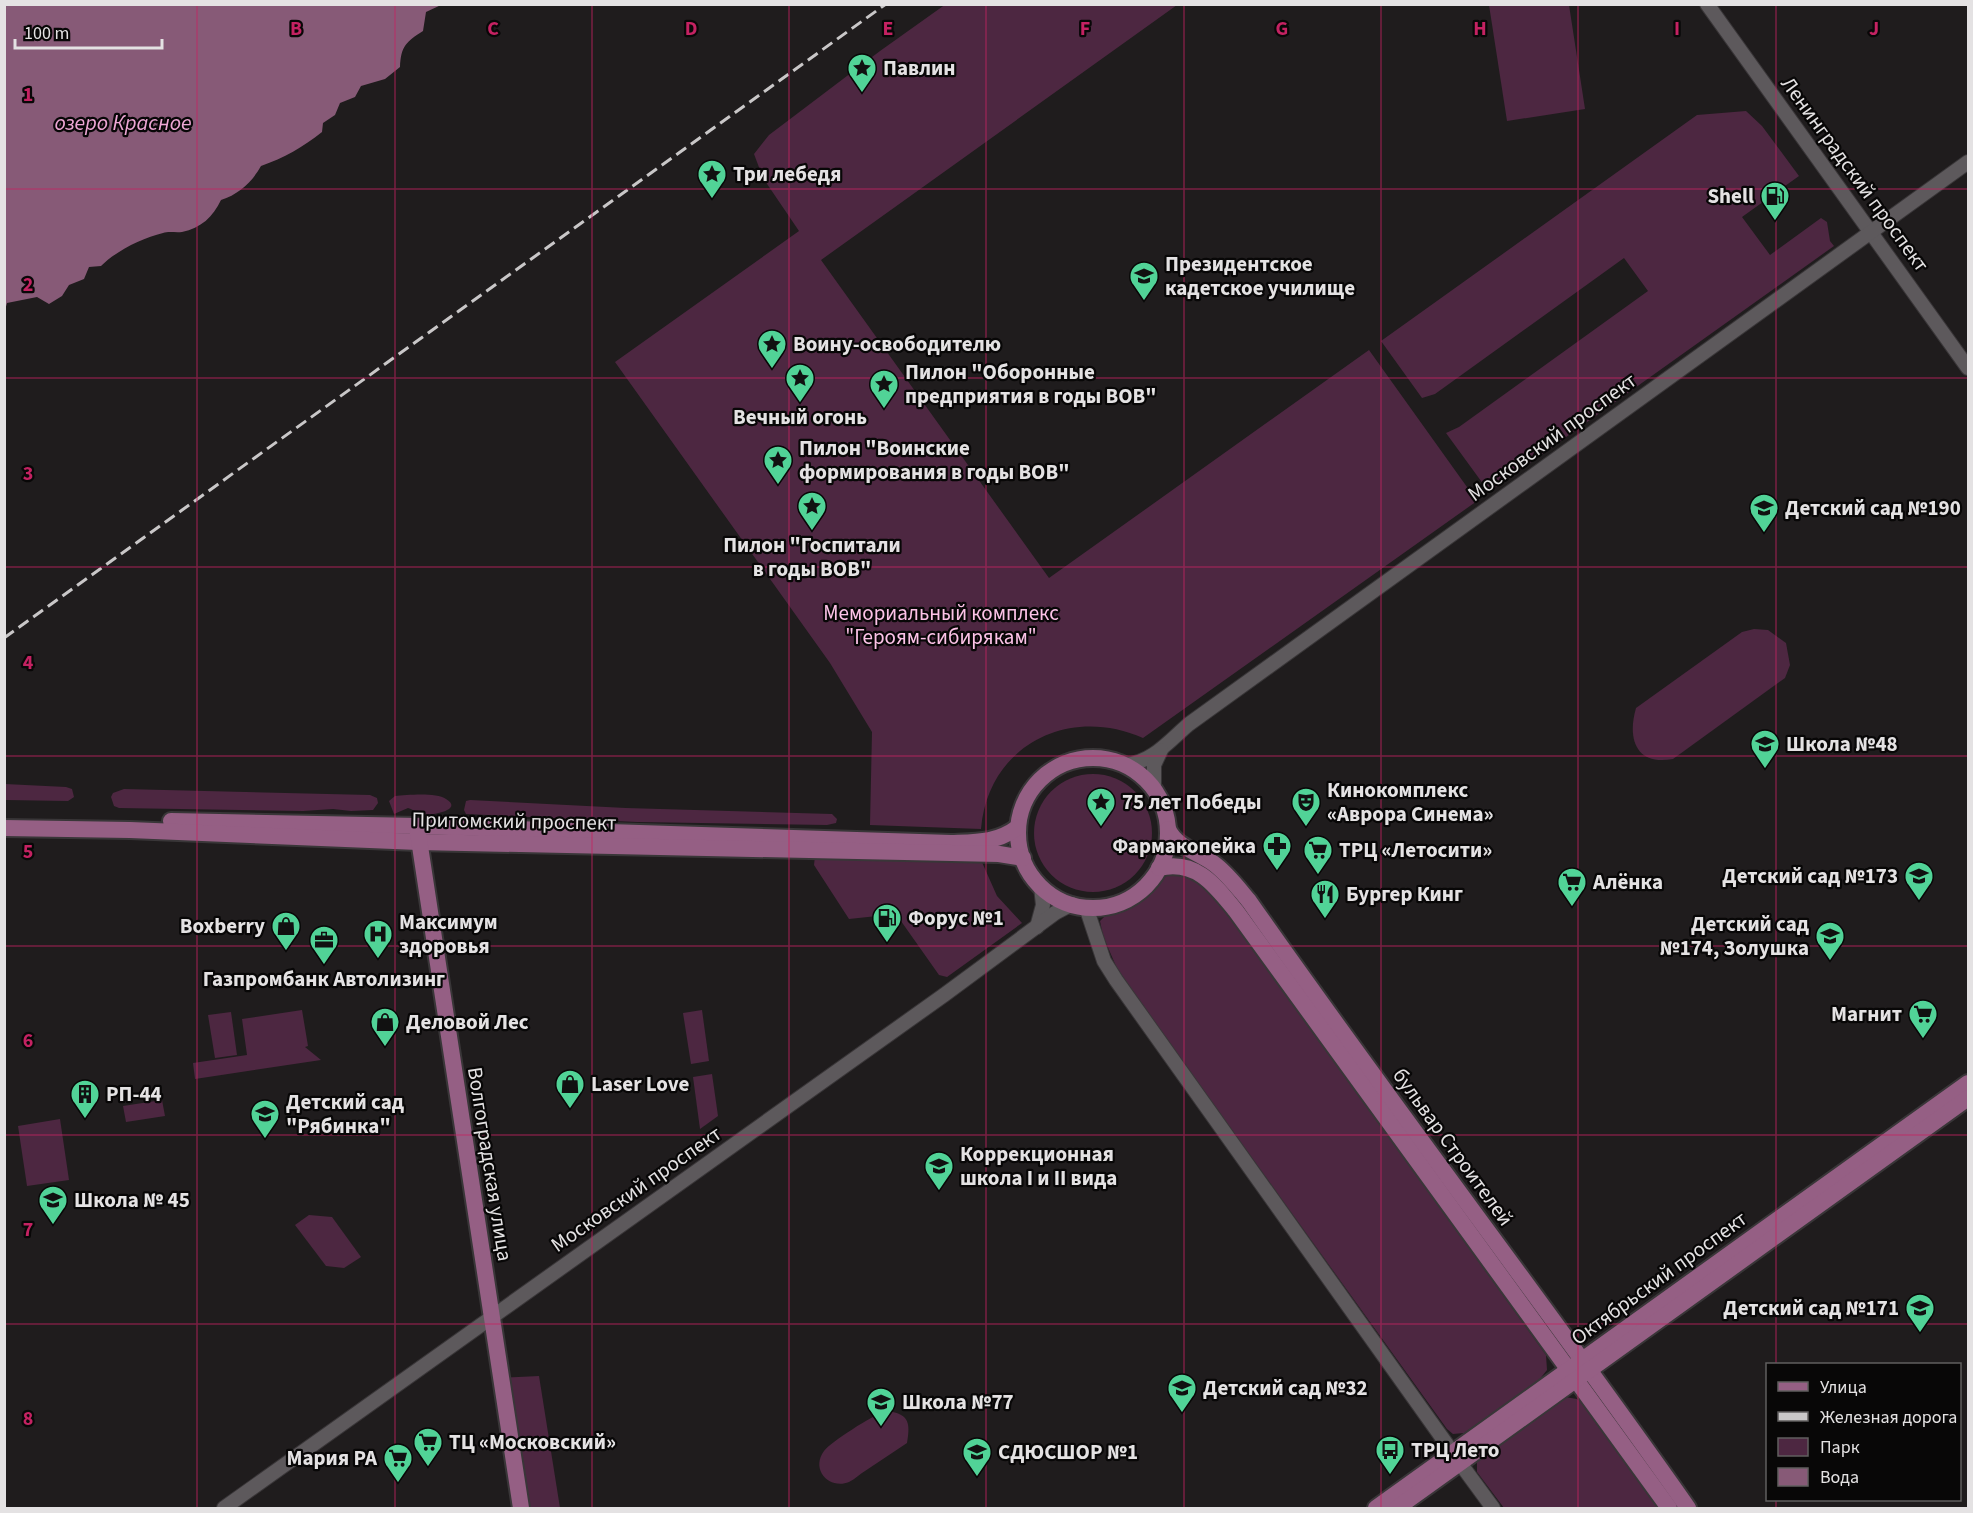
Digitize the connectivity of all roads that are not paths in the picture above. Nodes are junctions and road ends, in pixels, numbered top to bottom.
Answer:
1 (1707, 4) edge
2 (1968, 162) edge
3 (1871, 231) junction
4 (1968, 368) edge
5 (1162, 748) junction
6 (1125, 765) junction
7 (1154, 789) junction
8 (4, 818) edge
9 (1018, 827) junction
10 (4, 828) edge
11 (1168, 829) junction
12 (418, 834) junction
13 (1023, 858) junction
14 (1159, 868) junction
15 (1041, 887) junction
16 (1079, 906) junction
17 (1037, 927) junction
18 (1968, 1083) edge
19 (1968, 1098) edge
20 (1868, 1163) junction
21 (491, 1318) junction
22 (1579, 1370) junction
23 (1456, 1458) junction
24 (224, 1509) edge
25 (521, 1509) edge
26 (1376, 1509) edge
27 (1397, 1509) edge
28 (1494, 1509) edge
29 (1669, 1509) edge
30 (1688, 1509) edge

1 - 3 street, Ленинградский проспект
2 - 3 street, Московский проспект
3 - 4 street, Ленинградский проспект
3 - 5 street, Московский проспект
5 - 6 street, Московский проспект
5 - 7 street
6 - 7 main road
6 - 9 main road
7 - 11 main road
8 - 12 main road, Притомский проспект
9 - 12 main road, Притомский проспект
9 - 13 main road
10 - 12 main road, Притомский проспект
11 - 14 main road
11 - 22 main road, бульвар Строителей
12 - 13 main road, Притомский проспект
12 - 21 main road, Волгоградская улица
13 - 15 main road
14 - 16 main road
14 - 22 main road, бульвар Строителей
15 - 16 main road
15 - 17 street
16 - 17 street, Московский проспект
16 - 23 street
17 - 21 street, Московский проспект
18 - 20 main road, Октябрьский проспект
19 - 20 main road, Октябрьский проспект
20 - 22 main road, Октябрьский проспект
21 - 24 street, Московский проспект
21 - 25 main road, Волгоградская улица
22 - 23 main road, Октябрьский проспект
22 - 29 main road, бульвар Строителей
22 - 30 main road, бульвар Строителей
23 - 26 main road, Октябрьский проспект
23 - 27 main road, Октябрьский проспект
23 - 28 street

